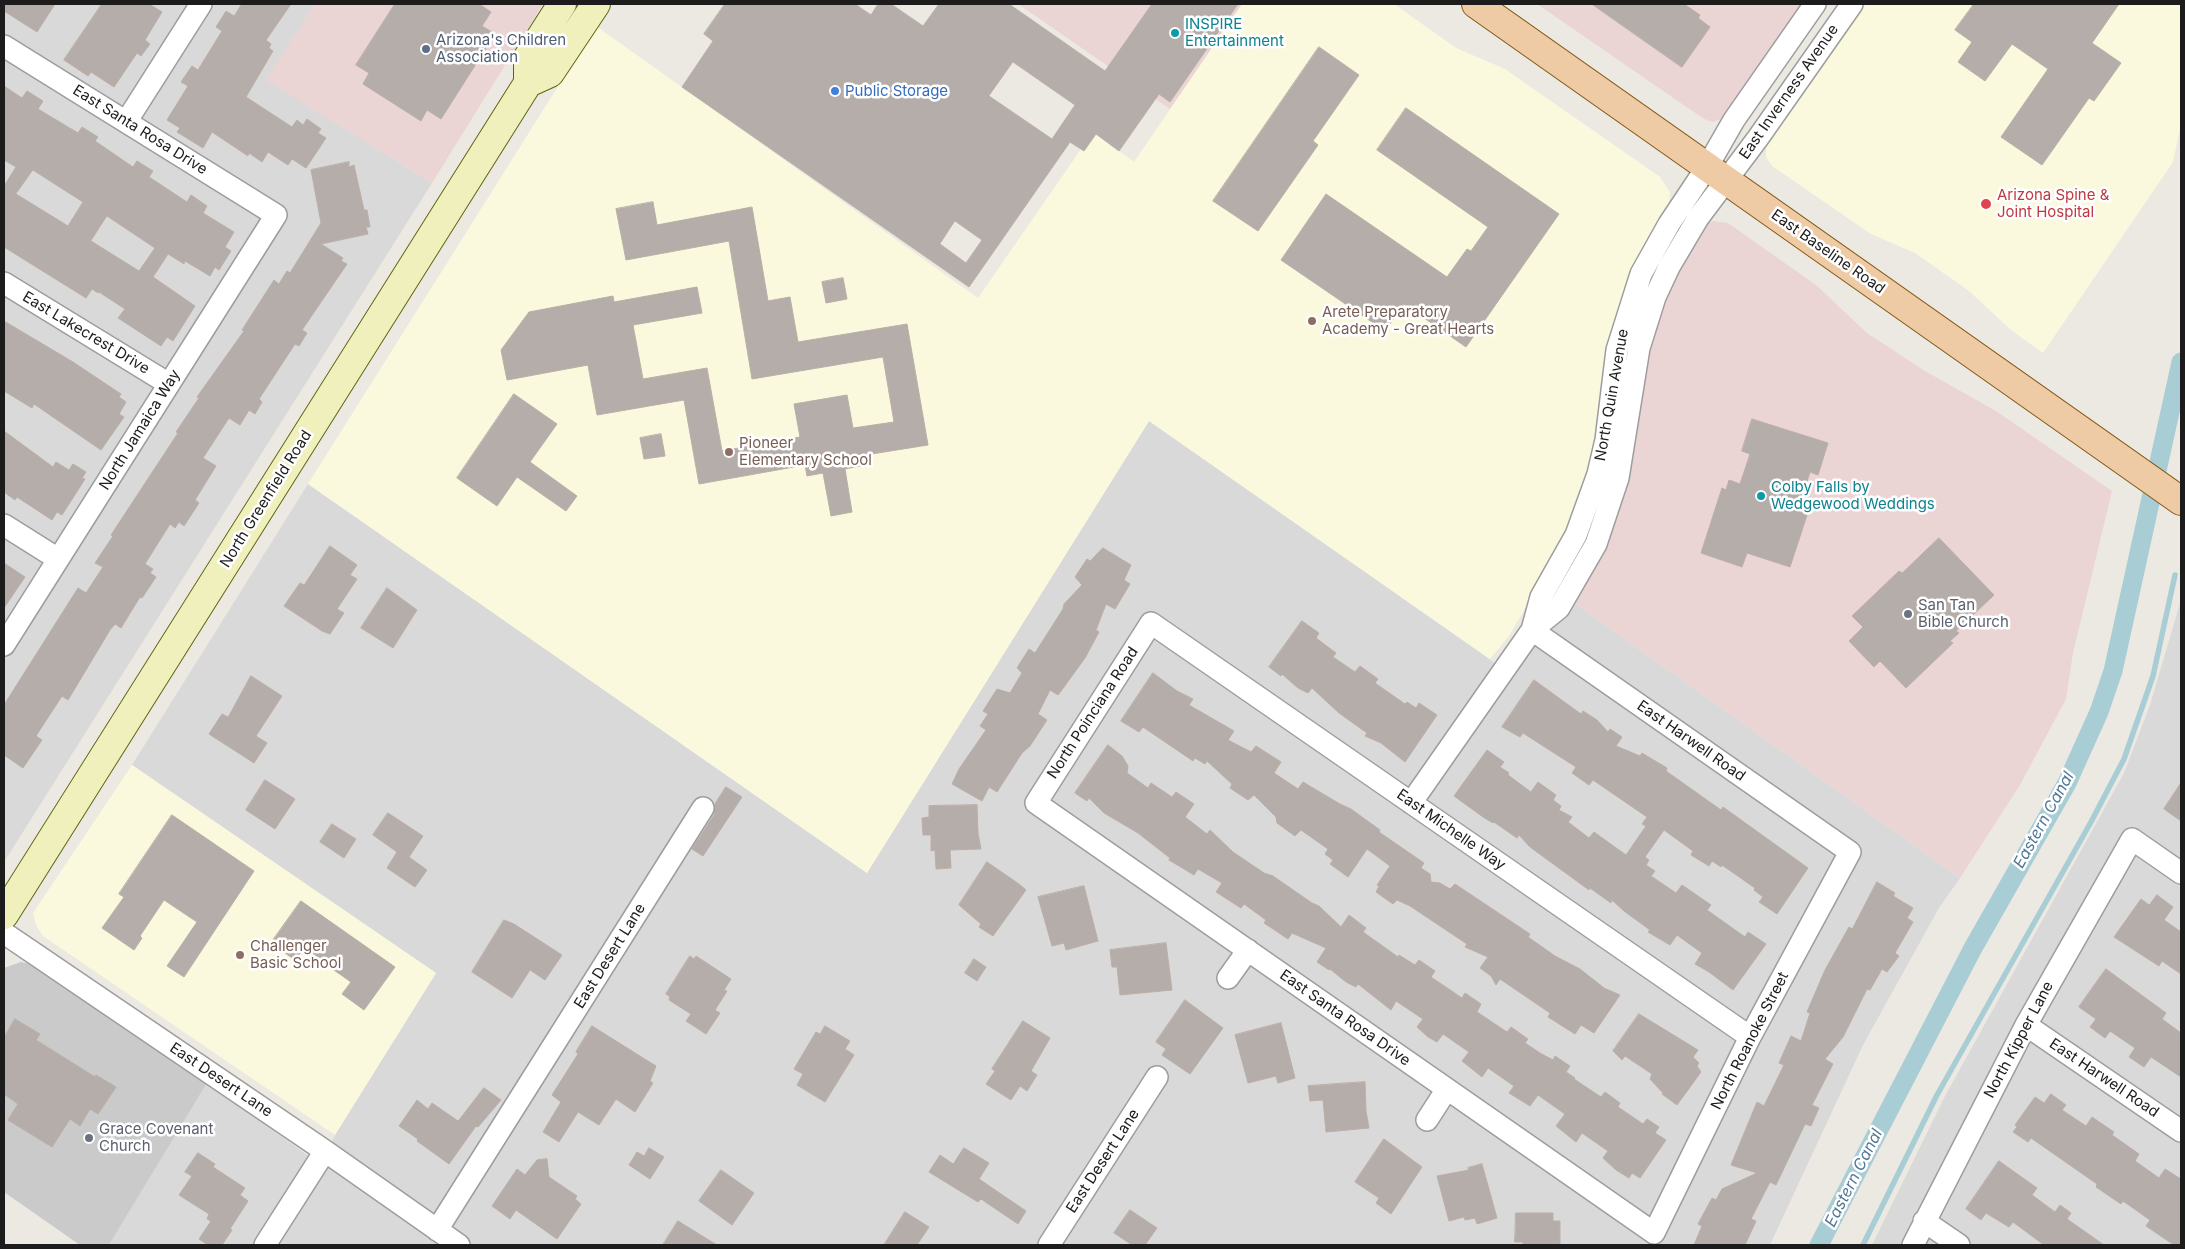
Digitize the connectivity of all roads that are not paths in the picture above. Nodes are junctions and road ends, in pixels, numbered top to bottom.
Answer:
1 (200, 4) edge
2 (562, 4) edge
3 (596, 4) edge
4 (1476, 4) edge
5 (1815, 4) edge
6 (1852, 4) edge
7 (4, 46) edge
8 (528, 84) junction
9 (126, 122) junction
10 (1716, 173) junction
11 (276, 215) joint
12 (4, 283) edge
13 (169, 384) junction
14 (2179, 499) edge
15 (4, 525) edge
16 (58, 559) junction
17 (1151, 623) joint
18 (1532, 630) junction
19 (4, 645) edge
20 (1036, 803) joint
21 (1411, 803) junction
22 (703, 808) dead end
23 (1850, 852) joint
24 (2181, 873) edge
25 (4, 915) edge
26 (4, 933) edge
27 (1248, 950) junction
28 (1228, 978) dead end
29 (2026, 1025) junction
30 (1750, 1037) junction
31 (1158, 1077) dead end
32 (1447, 1089) junction
33 (1427, 1120) dead end
34 (2181, 1131) edge
35 (325, 1151) junction
36 (1924, 1221) junction
37 (437, 1230) junction
38 (1654, 1233) joint
39 (265, 1245) edge
40 (459, 1245) edge
41 (1049, 1245) edge
42 (1912, 1245) edge
43 (1959, 1245) edge

1 - 9 street
2 - 8 main road
3 - 8 main road
4 - 10 main road, East Baseline Road
5 - 10 street, East Inverness Avenue
6 - 10 street, East Inverness Avenue
7 - 9 street, East Santa Rosa Drive
8 - 25 main road, North Greenfield Road
9 - 11 street, East Santa Rosa Drive
10 - 14 main road, East Baseline Road
10 - 18 street, North Quin Avenue
11 - 13 street, North Jamaica Way
12 - 13 street, East Lakecrest Drive
13 - 16 street, North Jamaica Way
15 - 16 street
16 - 19 street, North Jamaica Way
17 - 20 street, North Poinciana Road
17 - 21 street, East Michelle Way
18 - 21 street, North Quin Avenue
18 - 23 street, East Harwell Road
20 - 27 street, East Santa Rosa Drive
21 - 30 street, East Michelle Way
22 - 37 street, East Desert Lane
23 - 30 street, North Roanoke Street
24 - 29 street, North Kipper Lane
26 - 35 street, East Desert Lane
27 - 28 street
27 - 32 street, East Santa Rosa Drive
29 - 34 street, East Harwell Road
29 - 36 street, North Kipper Lane
30 - 38 street, North Roanoke Street
31 - 41 street, East Desert Lane
32 - 33 street
32 - 38 street, East Santa Rosa Drive
35 - 37 street, East Desert Lane
35 - 39 street
36 - 42 street, North Kipper Lane
36 - 43 street
37 - 40 street, East Desert Lane

